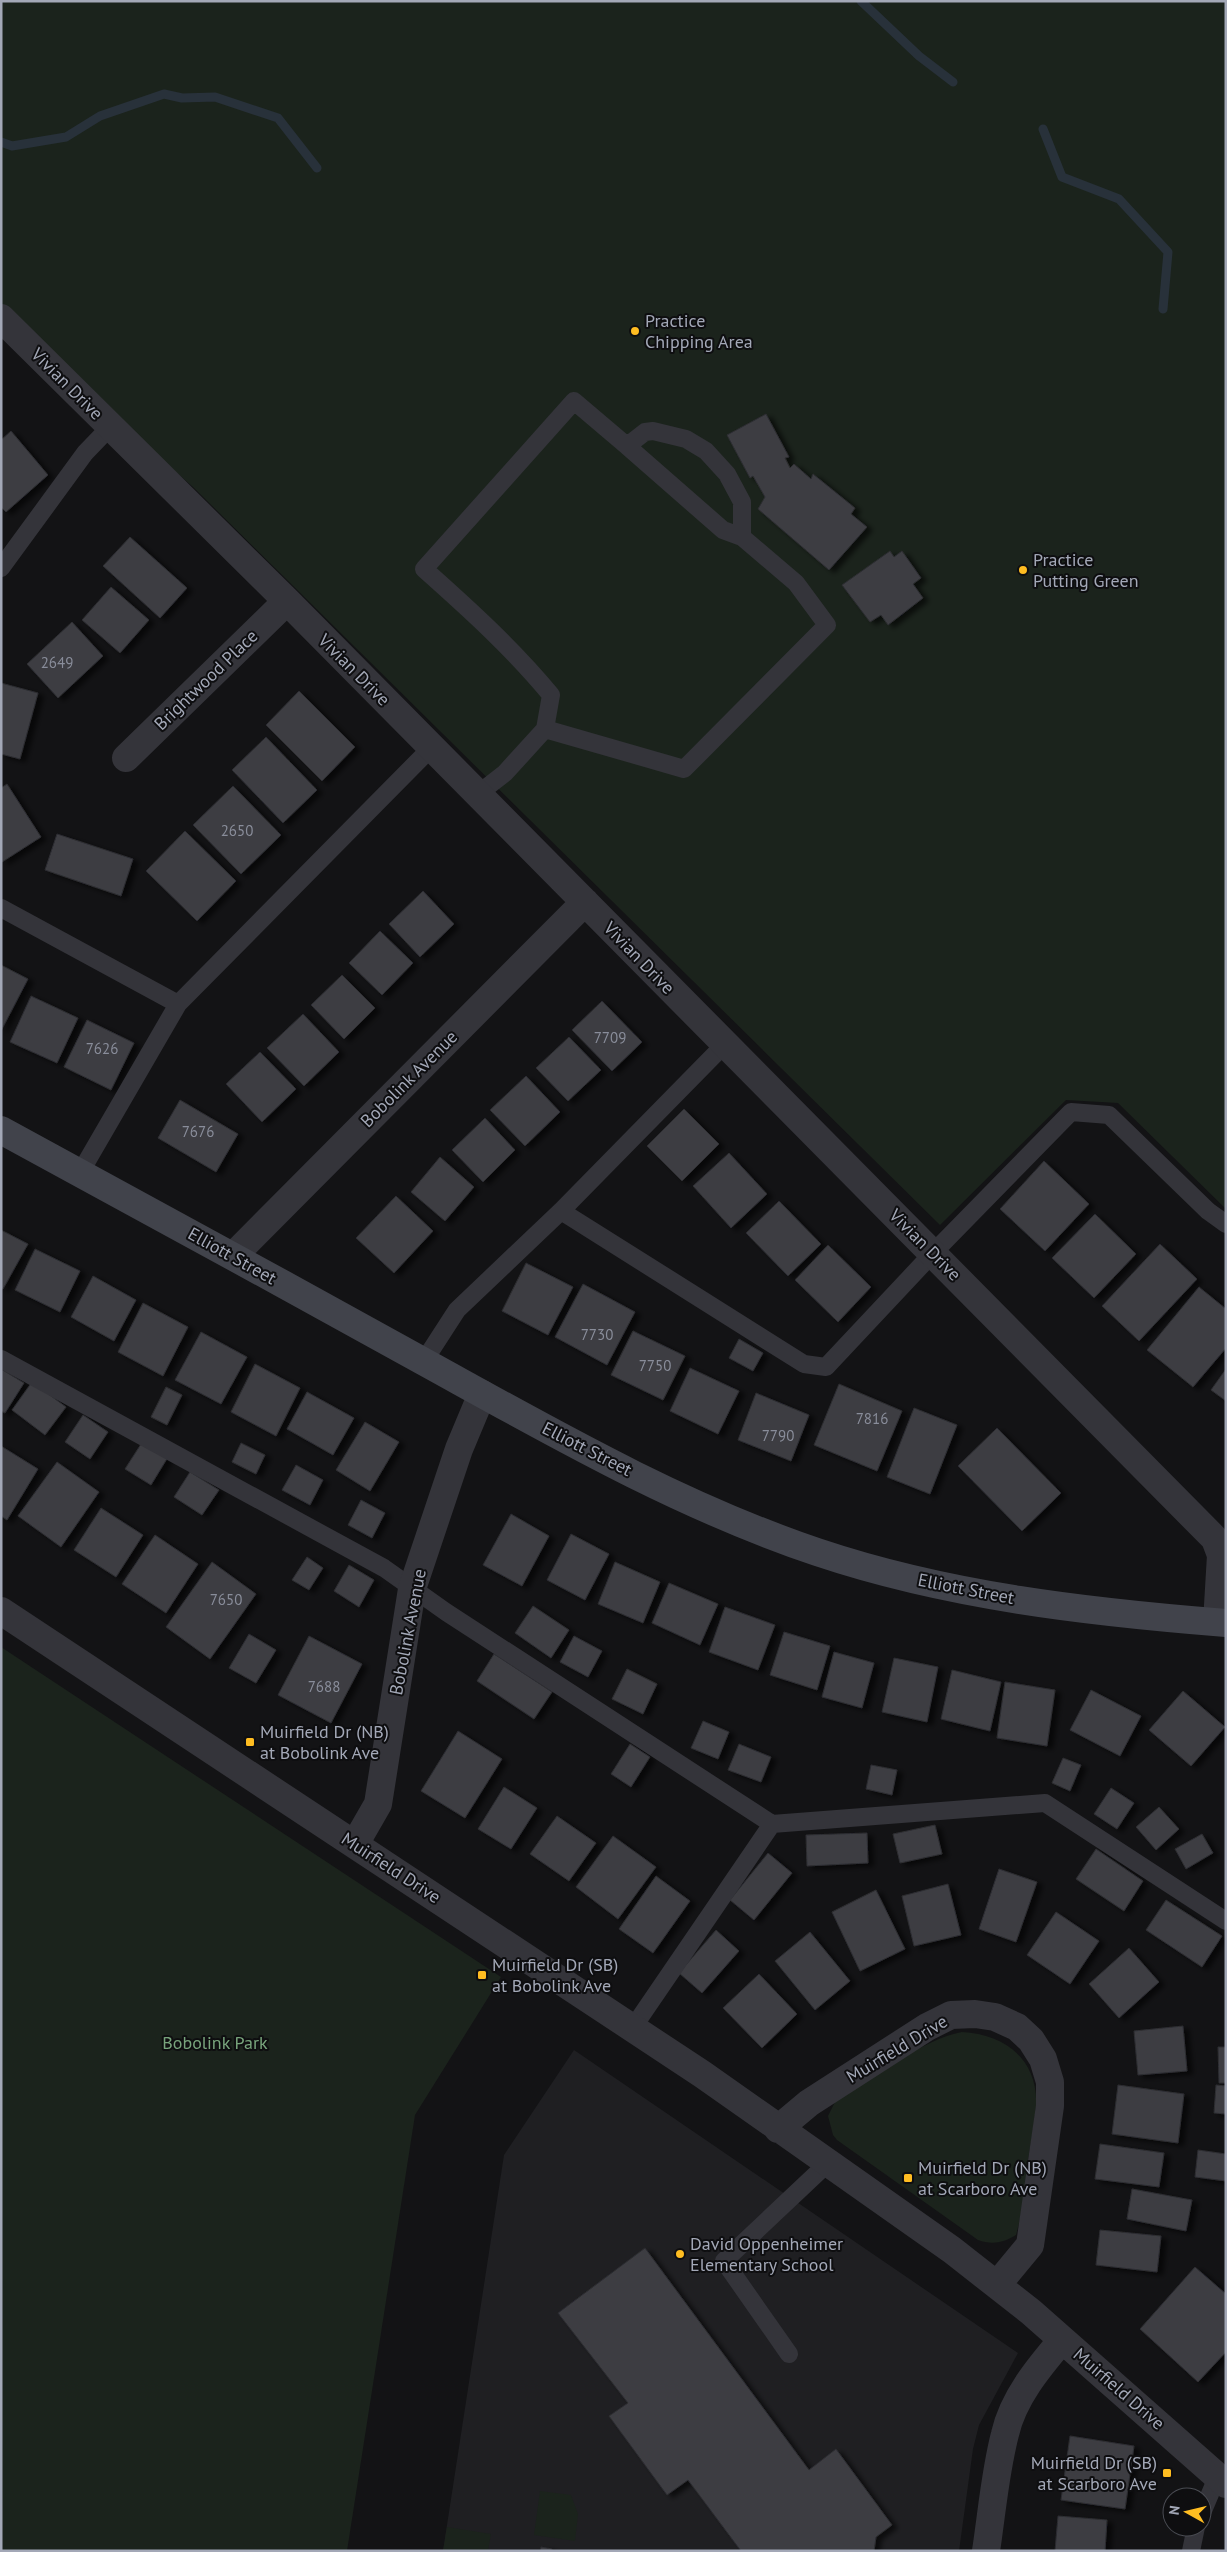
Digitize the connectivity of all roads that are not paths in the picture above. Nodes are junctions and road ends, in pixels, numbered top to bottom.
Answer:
1 (1, 318) edge
2 (110, 427) junction
3 (628, 446) junction
4 (742, 537) junction
5 (1, 568) edge
6 (287, 601) junction
7 (545, 729) junction
8 (431, 748) junction
9 (126, 758) dead end
10 (478, 794) junction
11 (585, 902) junction
12 (1, 908) edge
13 (178, 1004) junction
14 (724, 1045) junction
15 (1, 1130) edge
16 (80, 1173) junction
17 (561, 1211) junction
18 (1226, 1224) edge
19 (933, 1253) junction
20 (233, 1256) junction
21 (1, 1359) edge
22 (424, 1361) junction
23 (482, 1394) junction
24 (412, 1589) junction
25 (1, 1611) edge
26 (1221, 1623) edge
27 (772, 1824) junction
28 (355, 1844) junction
29 (1226, 1921) edge
30 (632, 2028) junction
31 (778, 2129) junction
32 (829, 2162) junction
33 (997, 2285) junction
34 (1062, 2340) junction
35 (788, 2354) dead end
36 (1223, 2475) edge
37 (1212, 2495) edge
38 (1194, 2537) edge
39 (986, 2551) edge
40 (1191, 2551) edge

1 - 2 street, Vivian Drive
2 - 5 lane
2 - 6 street, Vivian Drive
3 - 4 lane
3 - 4 lane
3 - 7 lane
4 - 7 lane
6 - 8 street, Vivian Drive
6 - 9 street, Brightwood Place
7 - 10 lane
8 - 10 street, Vivian Drive
8 - 13 lane
10 - 11 street, Vivian Drive
11 - 14 street, Vivian Drive
11 - 20 street, Bobolink Avenue
12 - 13 lane
13 - 16 lane
14 - 17 lane
14 - 19 street, Vivian Drive
15 - 16 street, Elliott Street
16 - 20 street, Elliott Street
17 - 19 lane
17 - 22 lane
18 - 19 lane
19 - 26 street, Vivian Drive
20 - 22 street, Elliott Street
21 - 24 lane
22 - 23 street, Elliott Street
23 - 24 street, Bobolink Avenue
23 - 26 street, Elliott Street
24 - 27 lane
24 - 28 street, Bobolink Avenue
25 - 28 street, Muirfield Drive
27 - 29 lane
27 - 30 lane
28 - 30 street, Muirfield Drive
30 - 31 street, Muirfield Drive
31 - 32 street, Muirfield Drive
31 - 33 street, Muirfield Drive
32 - 33 street, Muirfield Drive
32 - 35 lane
33 - 34 street, Muirfield Drive
34 - 36 street, Muirfield Drive
34 - 39 street
36 - 37 lane
38 - 40 lane

